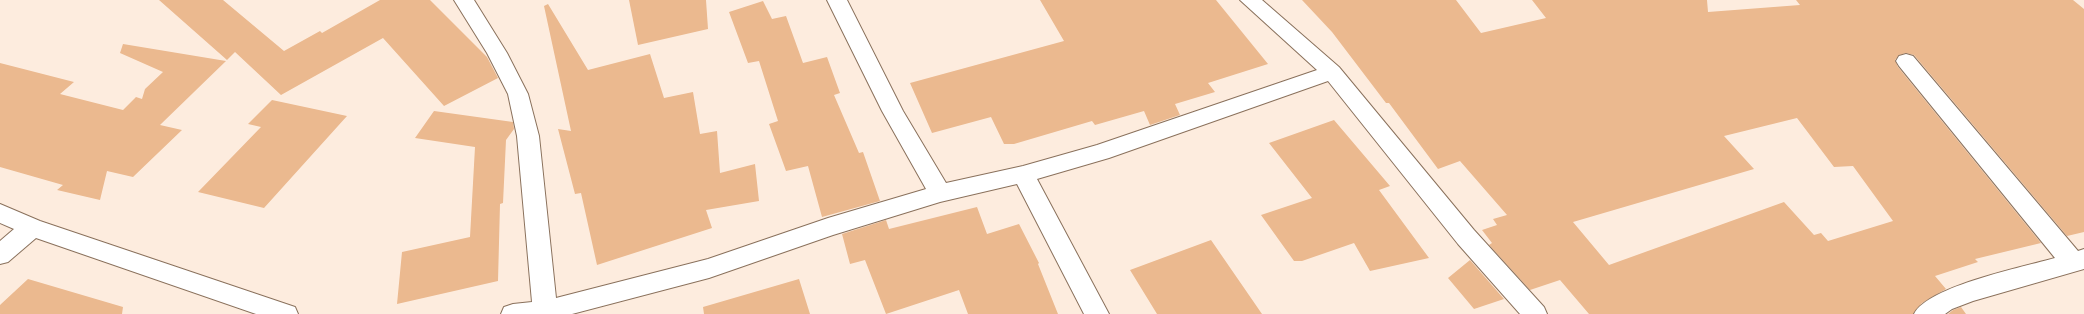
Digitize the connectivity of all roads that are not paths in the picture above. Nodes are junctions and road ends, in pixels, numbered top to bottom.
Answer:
1 (464, 0) edge
2 (837, 0) edge
3 (1250, 0) edge
4 (1906, 61) dead end
5 (1332, 72) junction
6 (1023, 174) junction
7 (940, 193) junction
8 (0, 213) edge
9 (32, 227) junction
10 (0, 255) edge
11 (2079, 260) edge
12 (545, 311) junction
13 (286, 314) edge
14 (513, 314) edge
15 (1097, 314) edge
16 (1535, 314) edge
17 (1926, 314) edge

1 - 12 street
2 - 7 street
3 - 5 street
4 - 11 street
5 - 6 street
5 - 16 street
6 - 7 street
6 - 15 street
7 - 12 street
8 - 9 street
9 - 10 street
9 - 13 street
11 - 17 street
12 - 14 street

